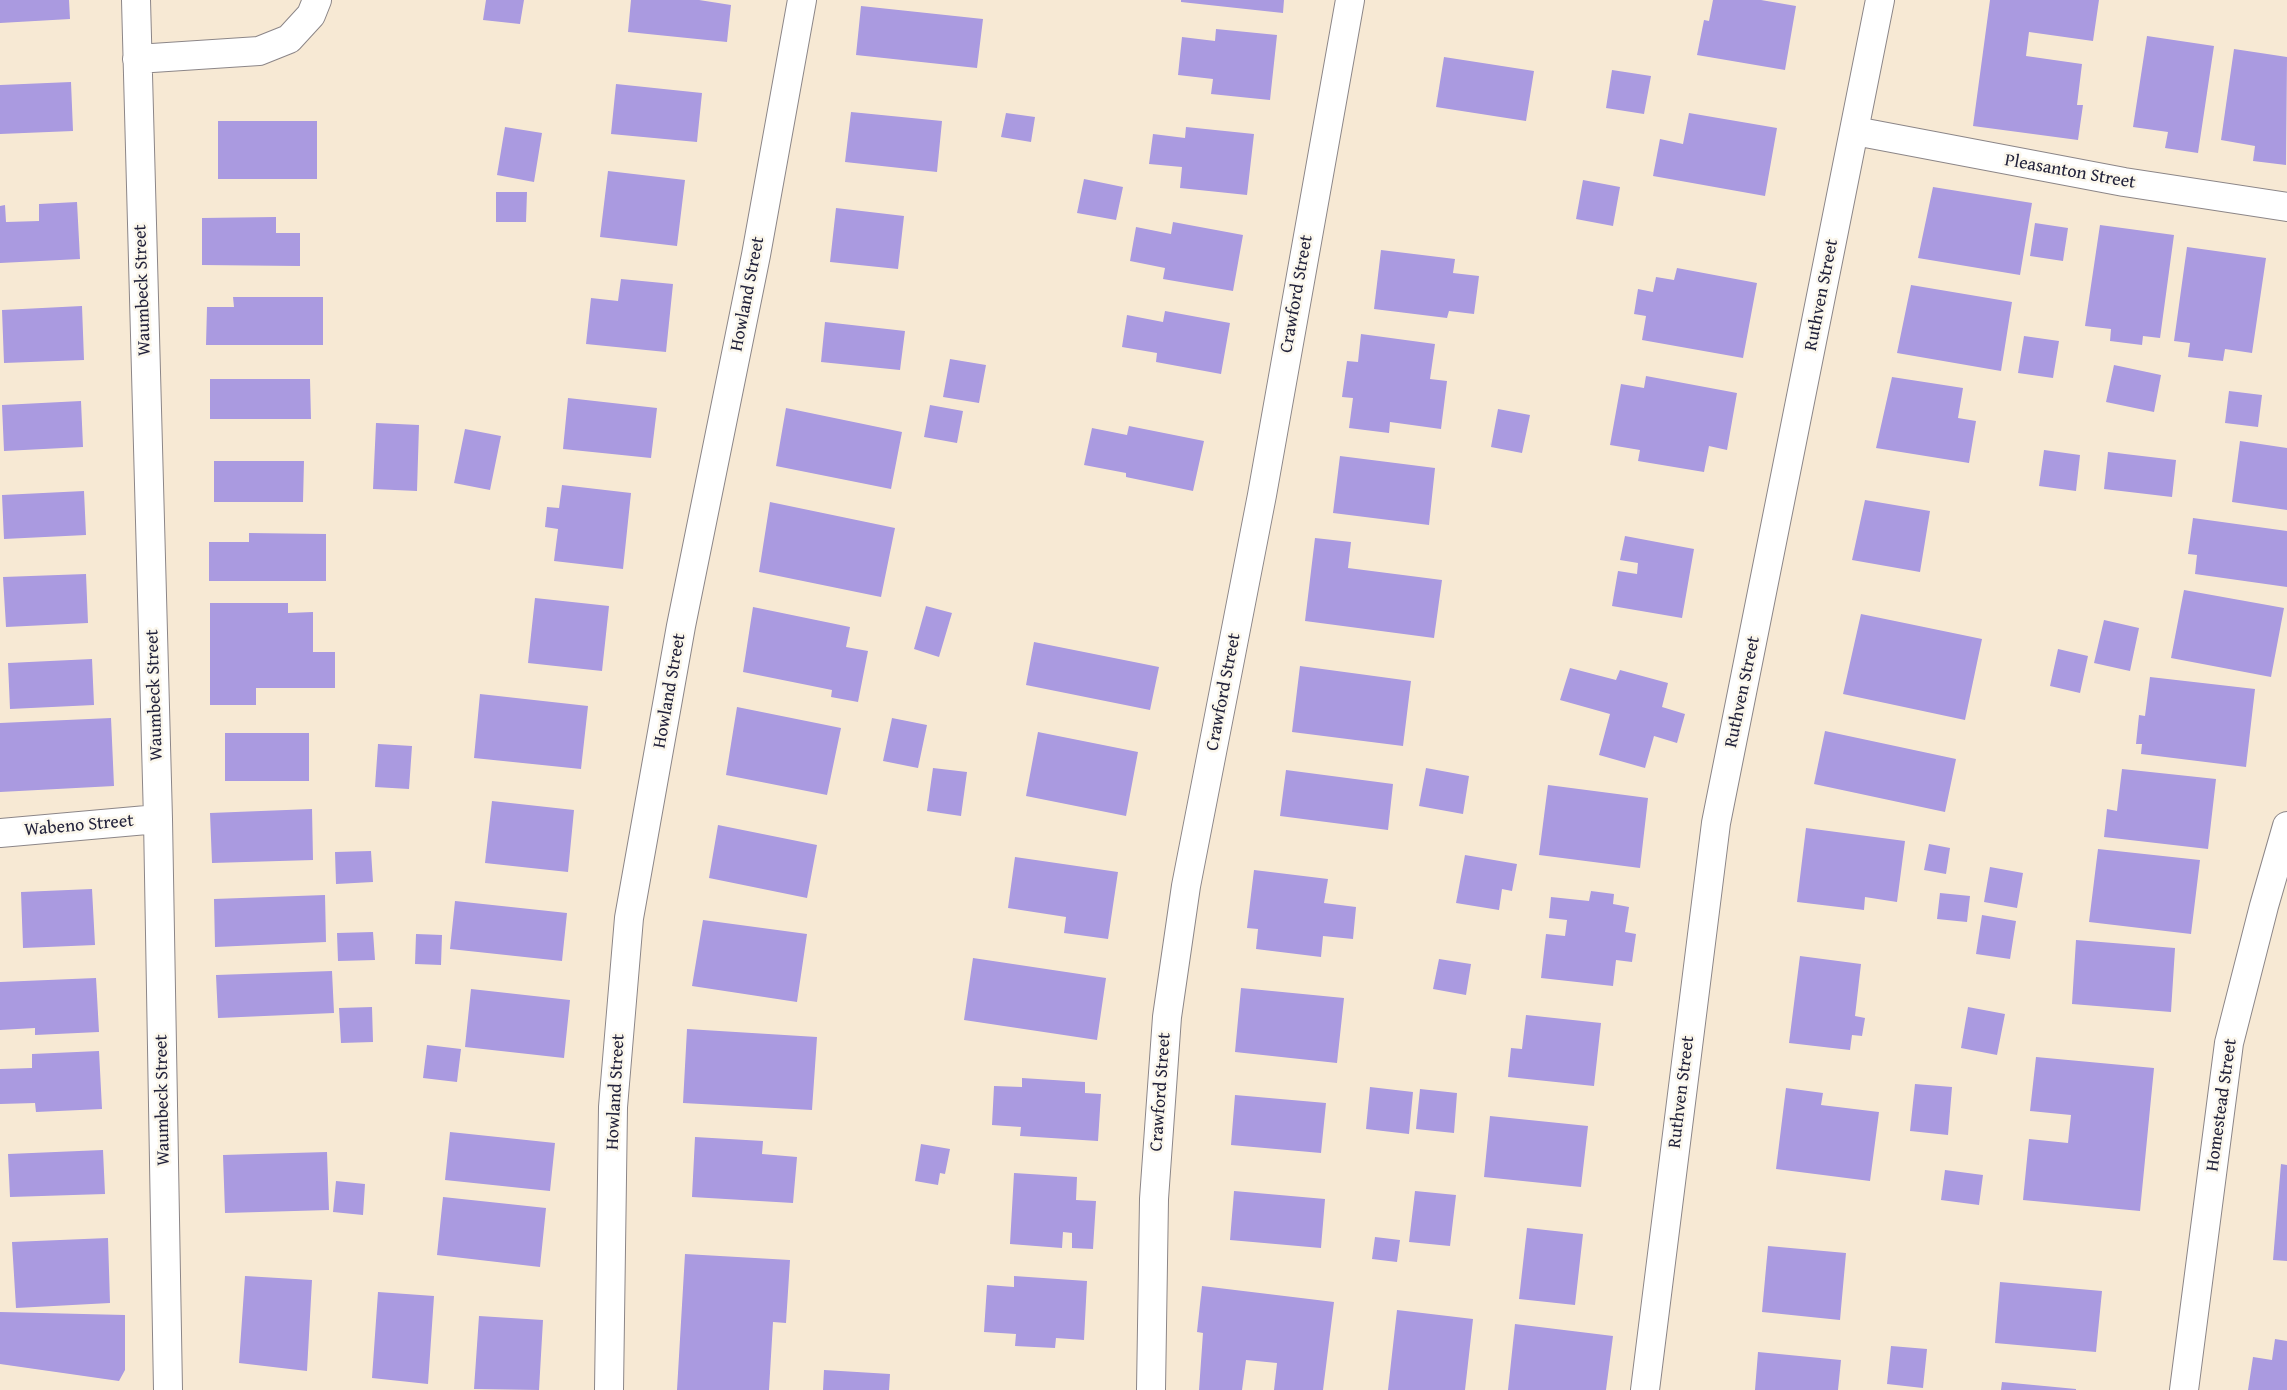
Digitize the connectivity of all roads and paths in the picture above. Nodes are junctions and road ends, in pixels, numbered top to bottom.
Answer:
1 (136, 0) edge
2 (318, 0) edge
3 (802, 0) edge
4 (1350, 0) edge
5 (1880, 0) edge
6 (137, 60) junction
7 (1855, 131) junction
8 (2287, 207) edge
9 (158, 819) junction
10 (2287, 826) edge
11 (0, 833) edge
12 (168, 1390) edge
13 (608, 1390) edge
14 (1151, 1390) edge
15 (1646, 1390) edge
16 (2184, 1390) edge

1 - 6 street, Waumbeck Street
2 - 6 street
3 - 13 street, Howland Street
4 - 14 street, Crawford Street
5 - 7 street, Ruthven Street
6 - 9 street, Waumbeck Street
7 - 8 street, Pleasanton Street
7 - 15 street, Ruthven Street
9 - 11 street, Wabeno Street
9 - 12 street, Waumbeck Street
10 - 16 street, Homestead Street

